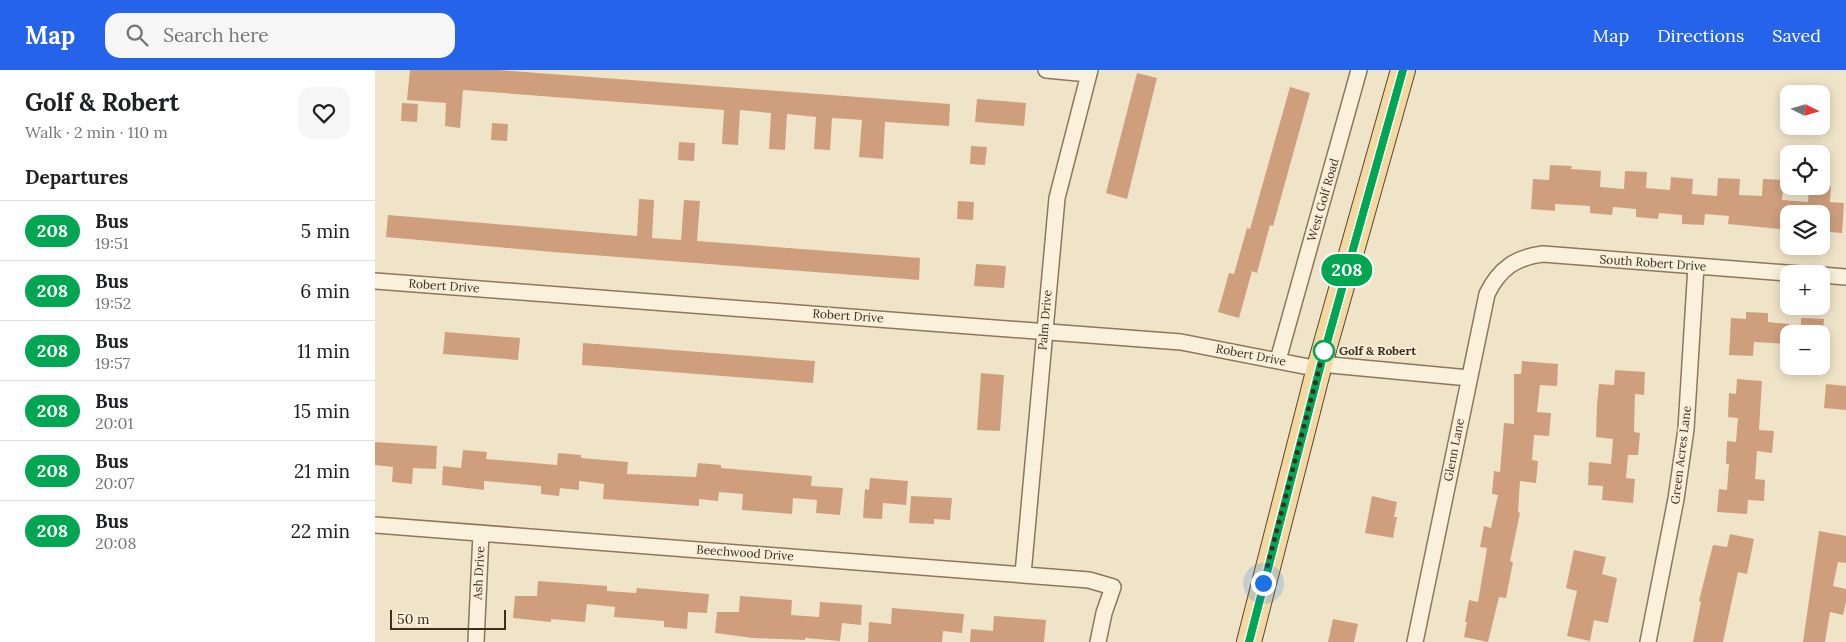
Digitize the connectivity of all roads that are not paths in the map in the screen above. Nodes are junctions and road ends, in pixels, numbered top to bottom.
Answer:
1 (1046, 70) edge
2 (1359, 70) edge
3 (1403, 70) edge
4 (1089, 72) edge
5 (1508, 265) joint
6 (1695, 266) junction
7 (1780, 273) edge
8 (1830, 276) edge
9 (1846, 277) edge
10 (375, 281) edge
11 (1044, 331) junction
12 (1278, 360) junction
13 (1320, 366) junction
14 (1469, 378) junction
15 (375, 525) edge
16 (481, 533) junction
17 (1023, 574) junction
18 (476, 642) edge
19 (1098, 642) edge
20 (1249, 642) edge
21 (1415, 642) edge
22 (1648, 642) edge

1 - 4 street
2 - 12 street, West Golf Road
3 - 13 main road
4 - 11 street, Palm Drive
5 - 6 street, South Robert Drive
5 - 14 street, Glenn Lane
6 - 7 street, South Robert Drive
6 - 22 street, Green Acres Lane
8 - 9 street
10 - 11 street, Robert Drive
11 - 12 street, Robert Drive
11 - 17 street, Palm Drive
12 - 13 street, Robert Drive
13 - 14 street, Robert Drive
13 - 20 main road
14 - 21 street, Glenn Lane
15 - 16 street, Beechwood Drive
16 - 17 street, Beechwood Drive
16 - 18 street, Ash Drive
17 - 19 street, Beechwood Drive

